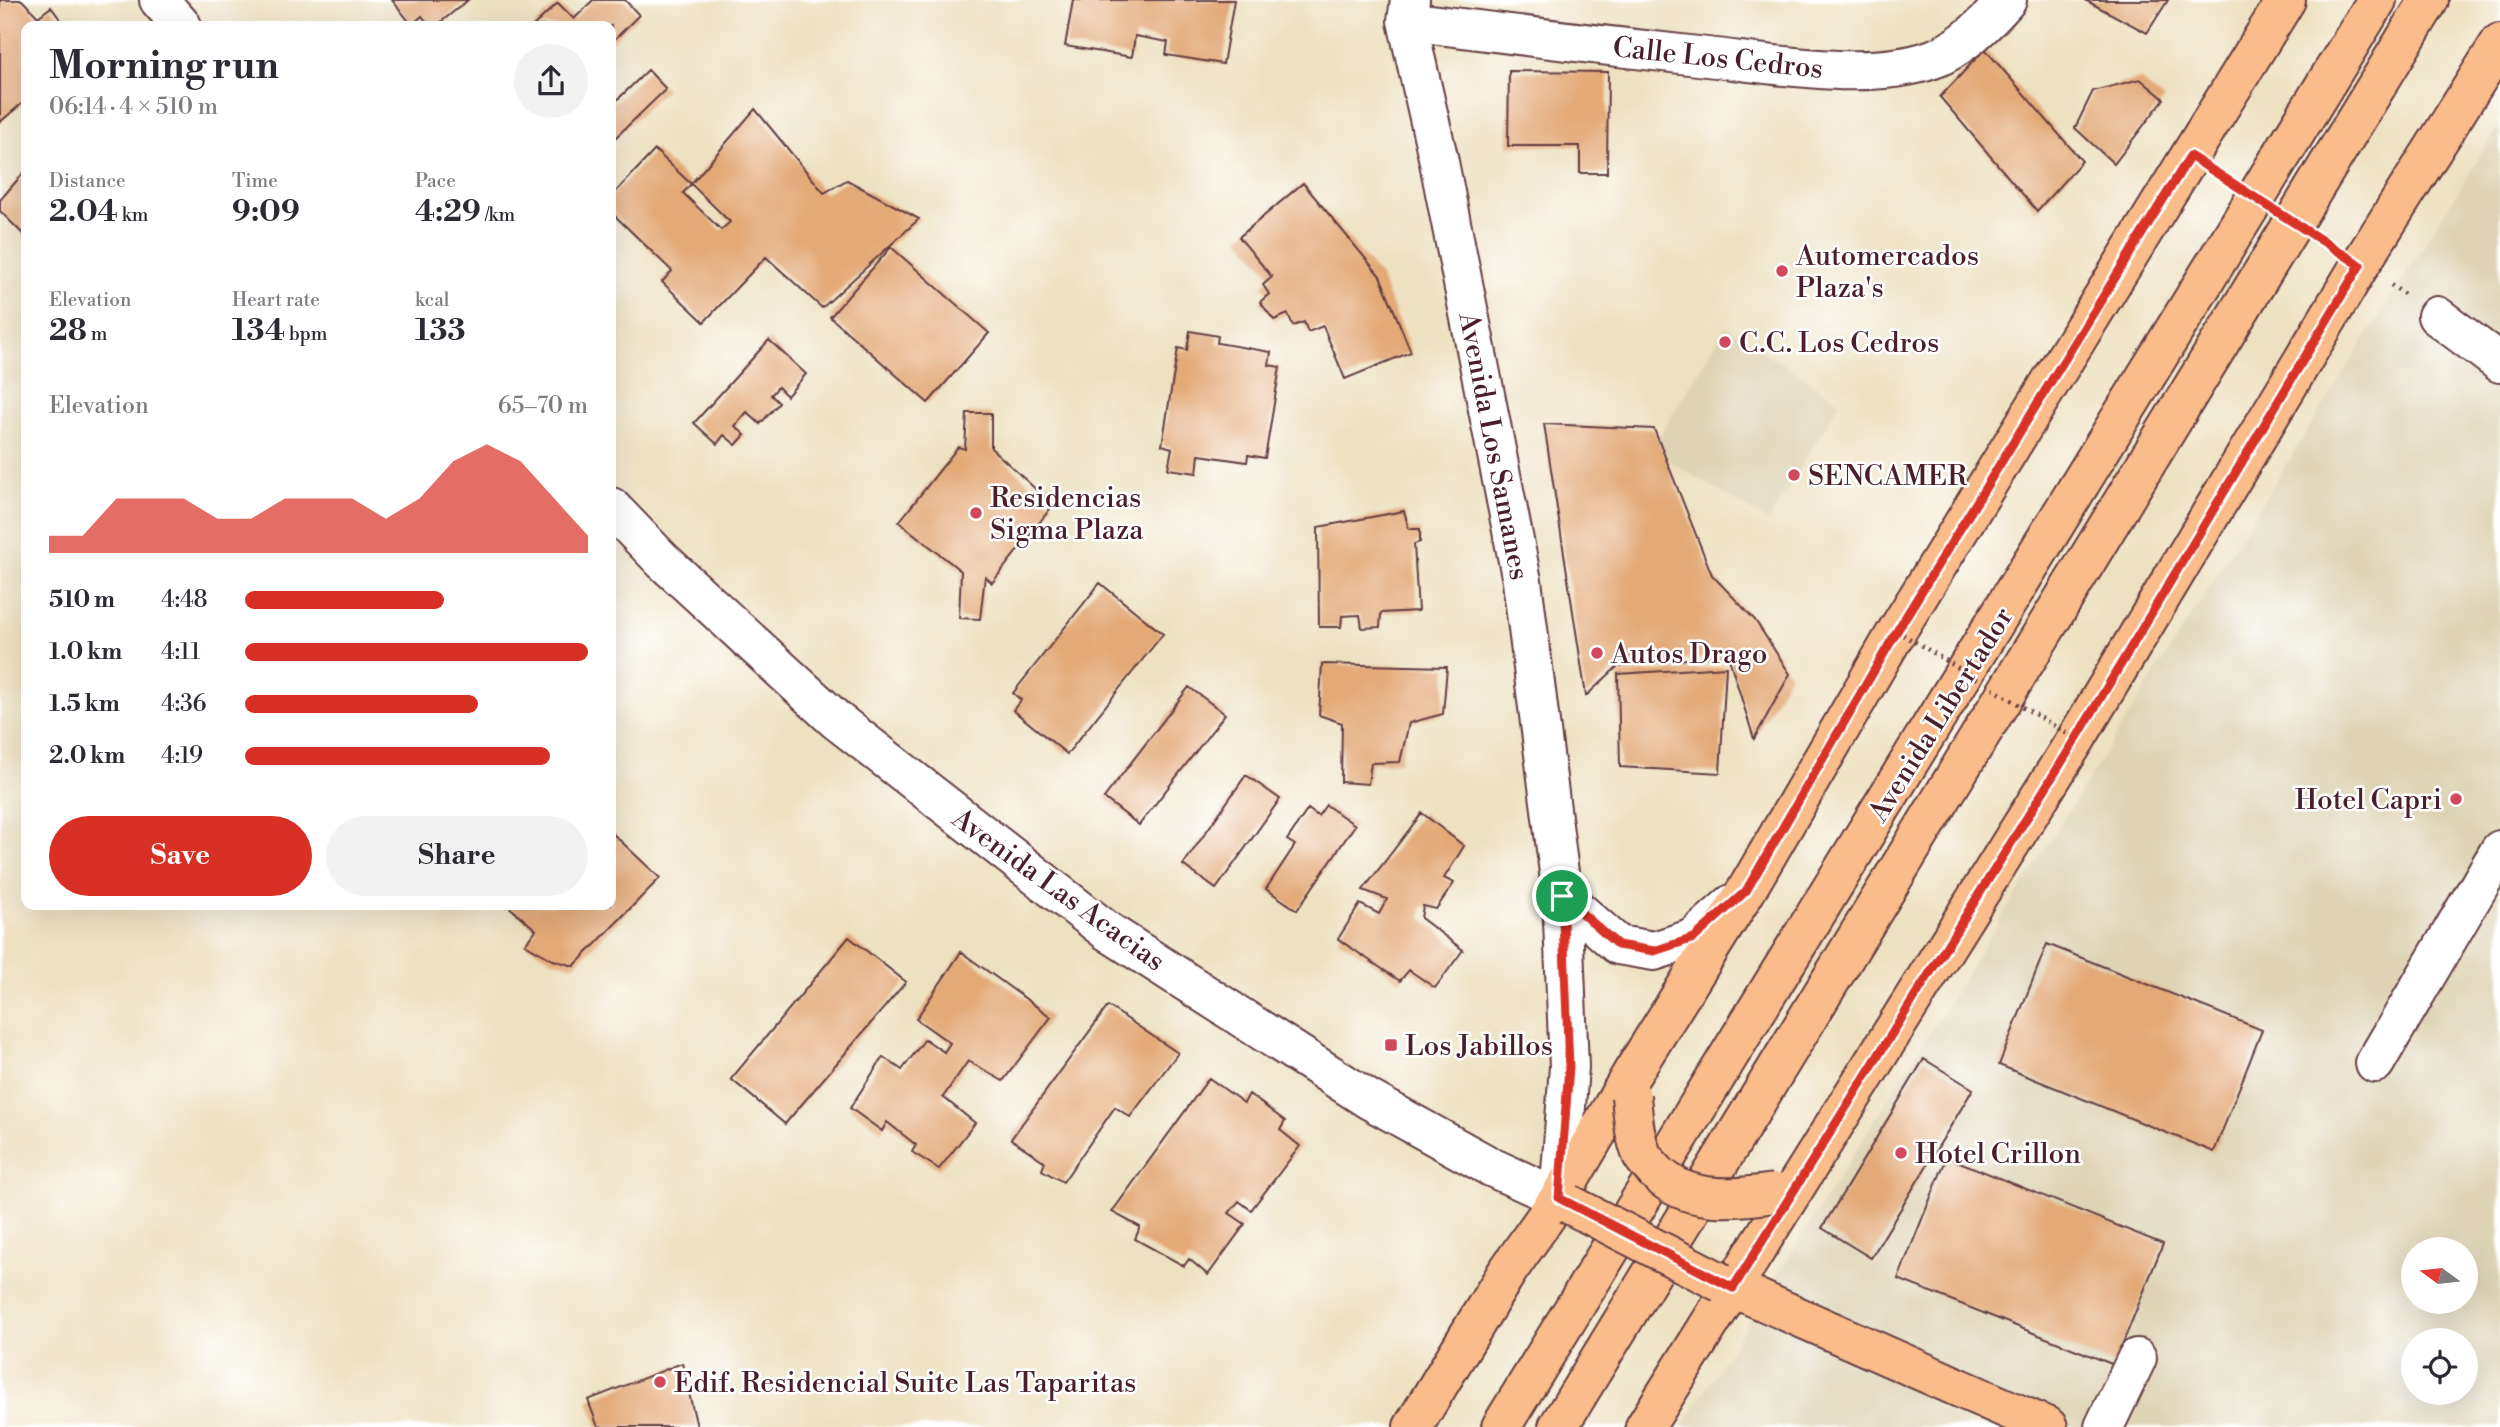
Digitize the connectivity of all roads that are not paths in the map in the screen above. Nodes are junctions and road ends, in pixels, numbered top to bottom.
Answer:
1 (159, 0) edge
2 (2007, 0) edge
3 (2286, 0) edge
4 (2377, 0) edge
5 (2429, 0) edge
6 (1409, 11) edge
7 (178, 21) edge
8 (2500, 43) edge
9 (2437, 316) road end
10 (2500, 363) edge
11 (616, 512) edge
12 (2500, 850) edge
13 (1746, 891) junction
14 (2489, 895) edge
15 (1562, 896) junction
16 (2375, 1063) dead end
17 (1631, 1085) junction
18 (1785, 1191) junction
19 (1564, 1201) junction
20 (1728, 1286) junction
21 (2137, 1358) dead end
22 (1413, 1427) edge
23 (1501, 1427) edge
24 (1558, 1427) edge
25 (1645, 1427) edge
26 (2047, 1427) edge
27 (2104, 1427) edge

1 - 7 street
2 - 6 street, Calle Los Cedros
3 - 13 main road
4 - 23 main road, Avenida Libertador
5 - 24 main road, Avenida Libertador
6 - 15 street, Avenida Los Samanes
8 - 18 main road
9 - 10 street
11 - 19 street, Avenida Las Acacias
12 - 14 street
13 - 15 street
13 - 17 main road
14 - 16 street
15 - 19 street, Avenida Los Samanes
17 - 18 main road, bridge
17 - 19 main road
18 - 20 main road
19 - 20 main road, bridge
19 - 22 main road
20 - 25 main road
20 - 26 main road
21 - 27 street

